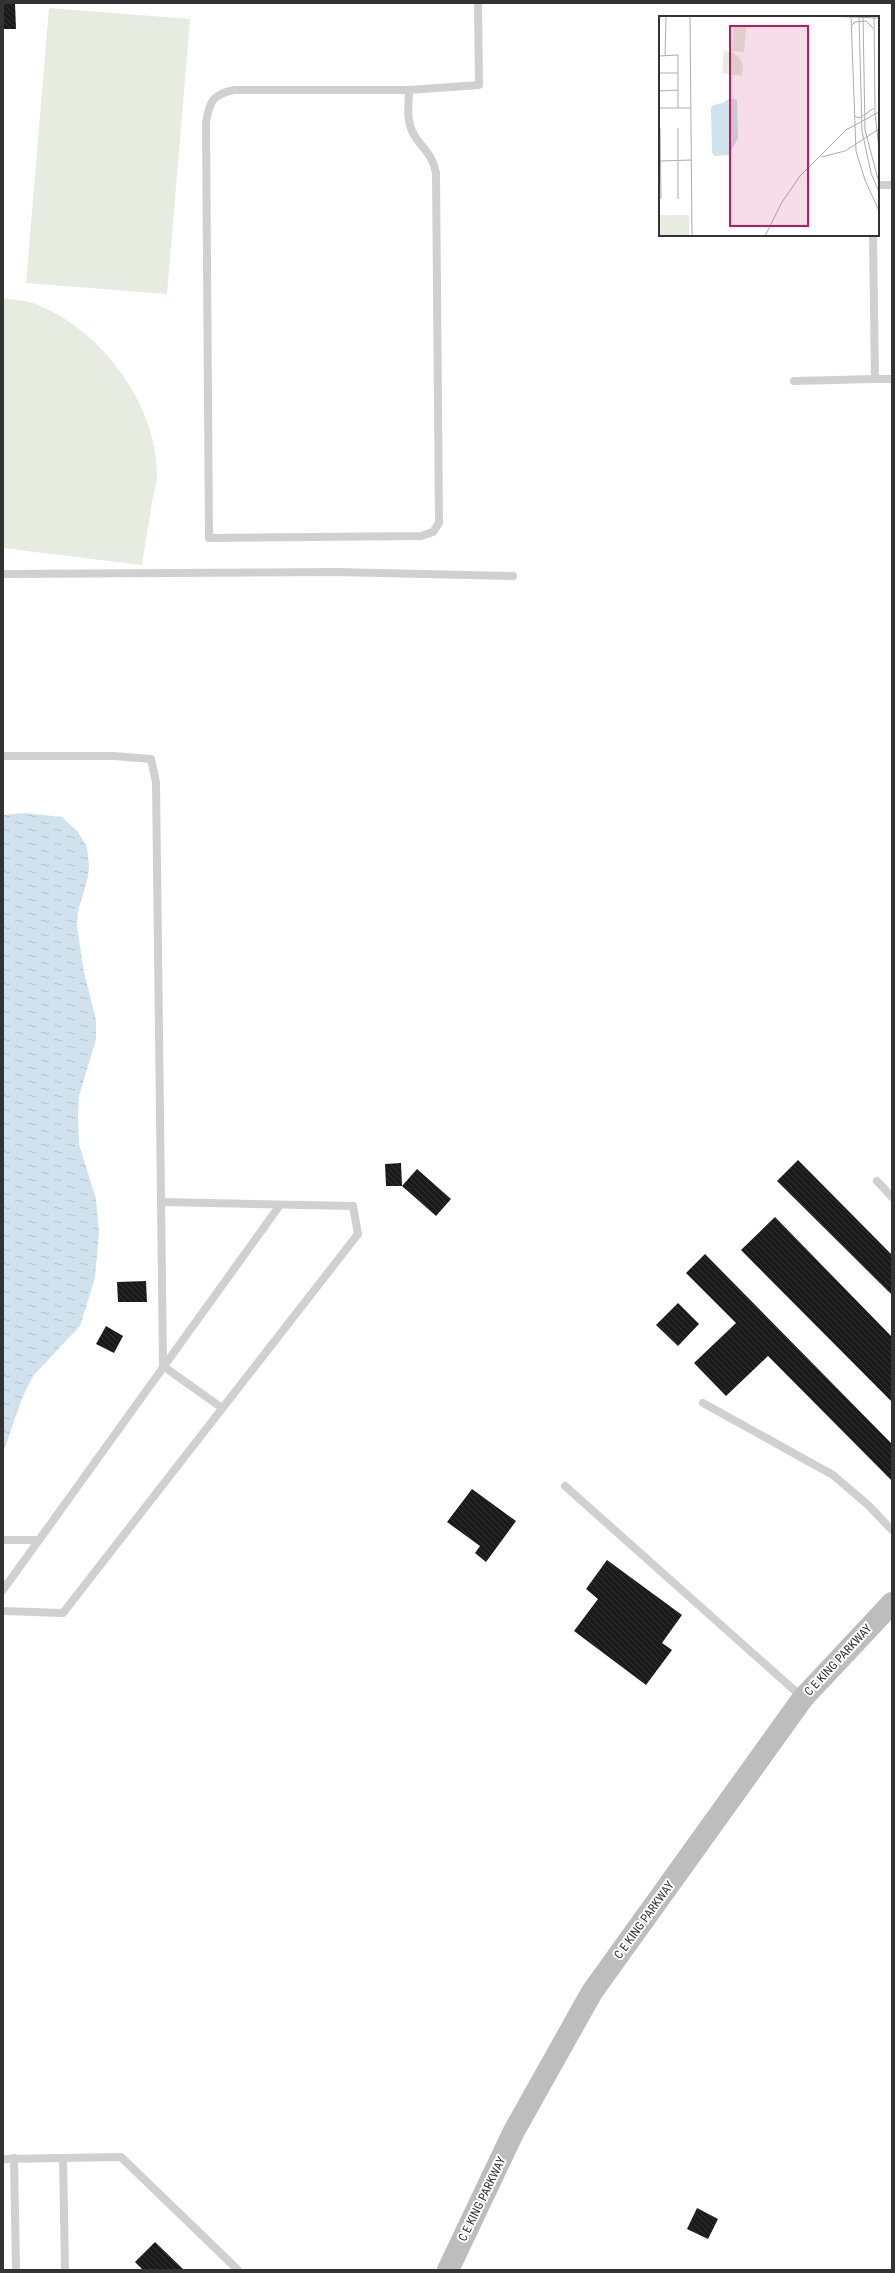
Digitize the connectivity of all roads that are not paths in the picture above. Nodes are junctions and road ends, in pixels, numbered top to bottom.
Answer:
1 (478, 3) edge
2 (409, 90) junction
3 (879, 185) edge
4 (892, 185) edge
5 (874, 236) edge
6 (875, 379) junction
7 (892, 379) edge
8 (794, 381) dead end
9 (3, 574) edge
10 (513, 576) dead end
11 (3, 756) edge
12 (877, 1181) dead end
13 (892, 1197) edge
14 (161, 1202) junction
15 (280, 1205) junction
16 (162, 1366) junction
17 (703, 1403) dead end
18 (222, 1408) junction
19 (565, 1486) dead end
20 (892, 1530) edge
21 (3, 1540) edge
22 (38, 1540) junction
23 (3, 1590) edge
24 (892, 1603) edge
25 (3, 1611) edge
26 (803, 1698) junction
27 (14, 2158) junction
28 (63, 2158) junction
29 (3, 2159) edge
30 (16, 2270) edge
31 (65, 2270) edge
32 (238, 2270) edge
33 (448, 2270) edge

1 - 2 lane
2 - 2 lane
3 - 4 lane
5 - 6 lane
6 - 7 lane
6 - 8 lane
9 - 10 lane
11 - 14 lane
12 - 13 lane
14 - 15 lane
14 - 16 lane
15 - 16 lane
15 - 18 lane
16 - 18 lane
16 - 22 lane
17 - 20 lane
18 - 25 lane
19 - 26 lane
21 - 22 lane
22 - 23 lane
24 - 26 main road, C E KING PARKWAY
26 - 33 main road, C E KING PARKWAY
27 - 28 lane
27 - 29 lane
27 - 30 lane
28 - 31 lane
28 - 32 lane

